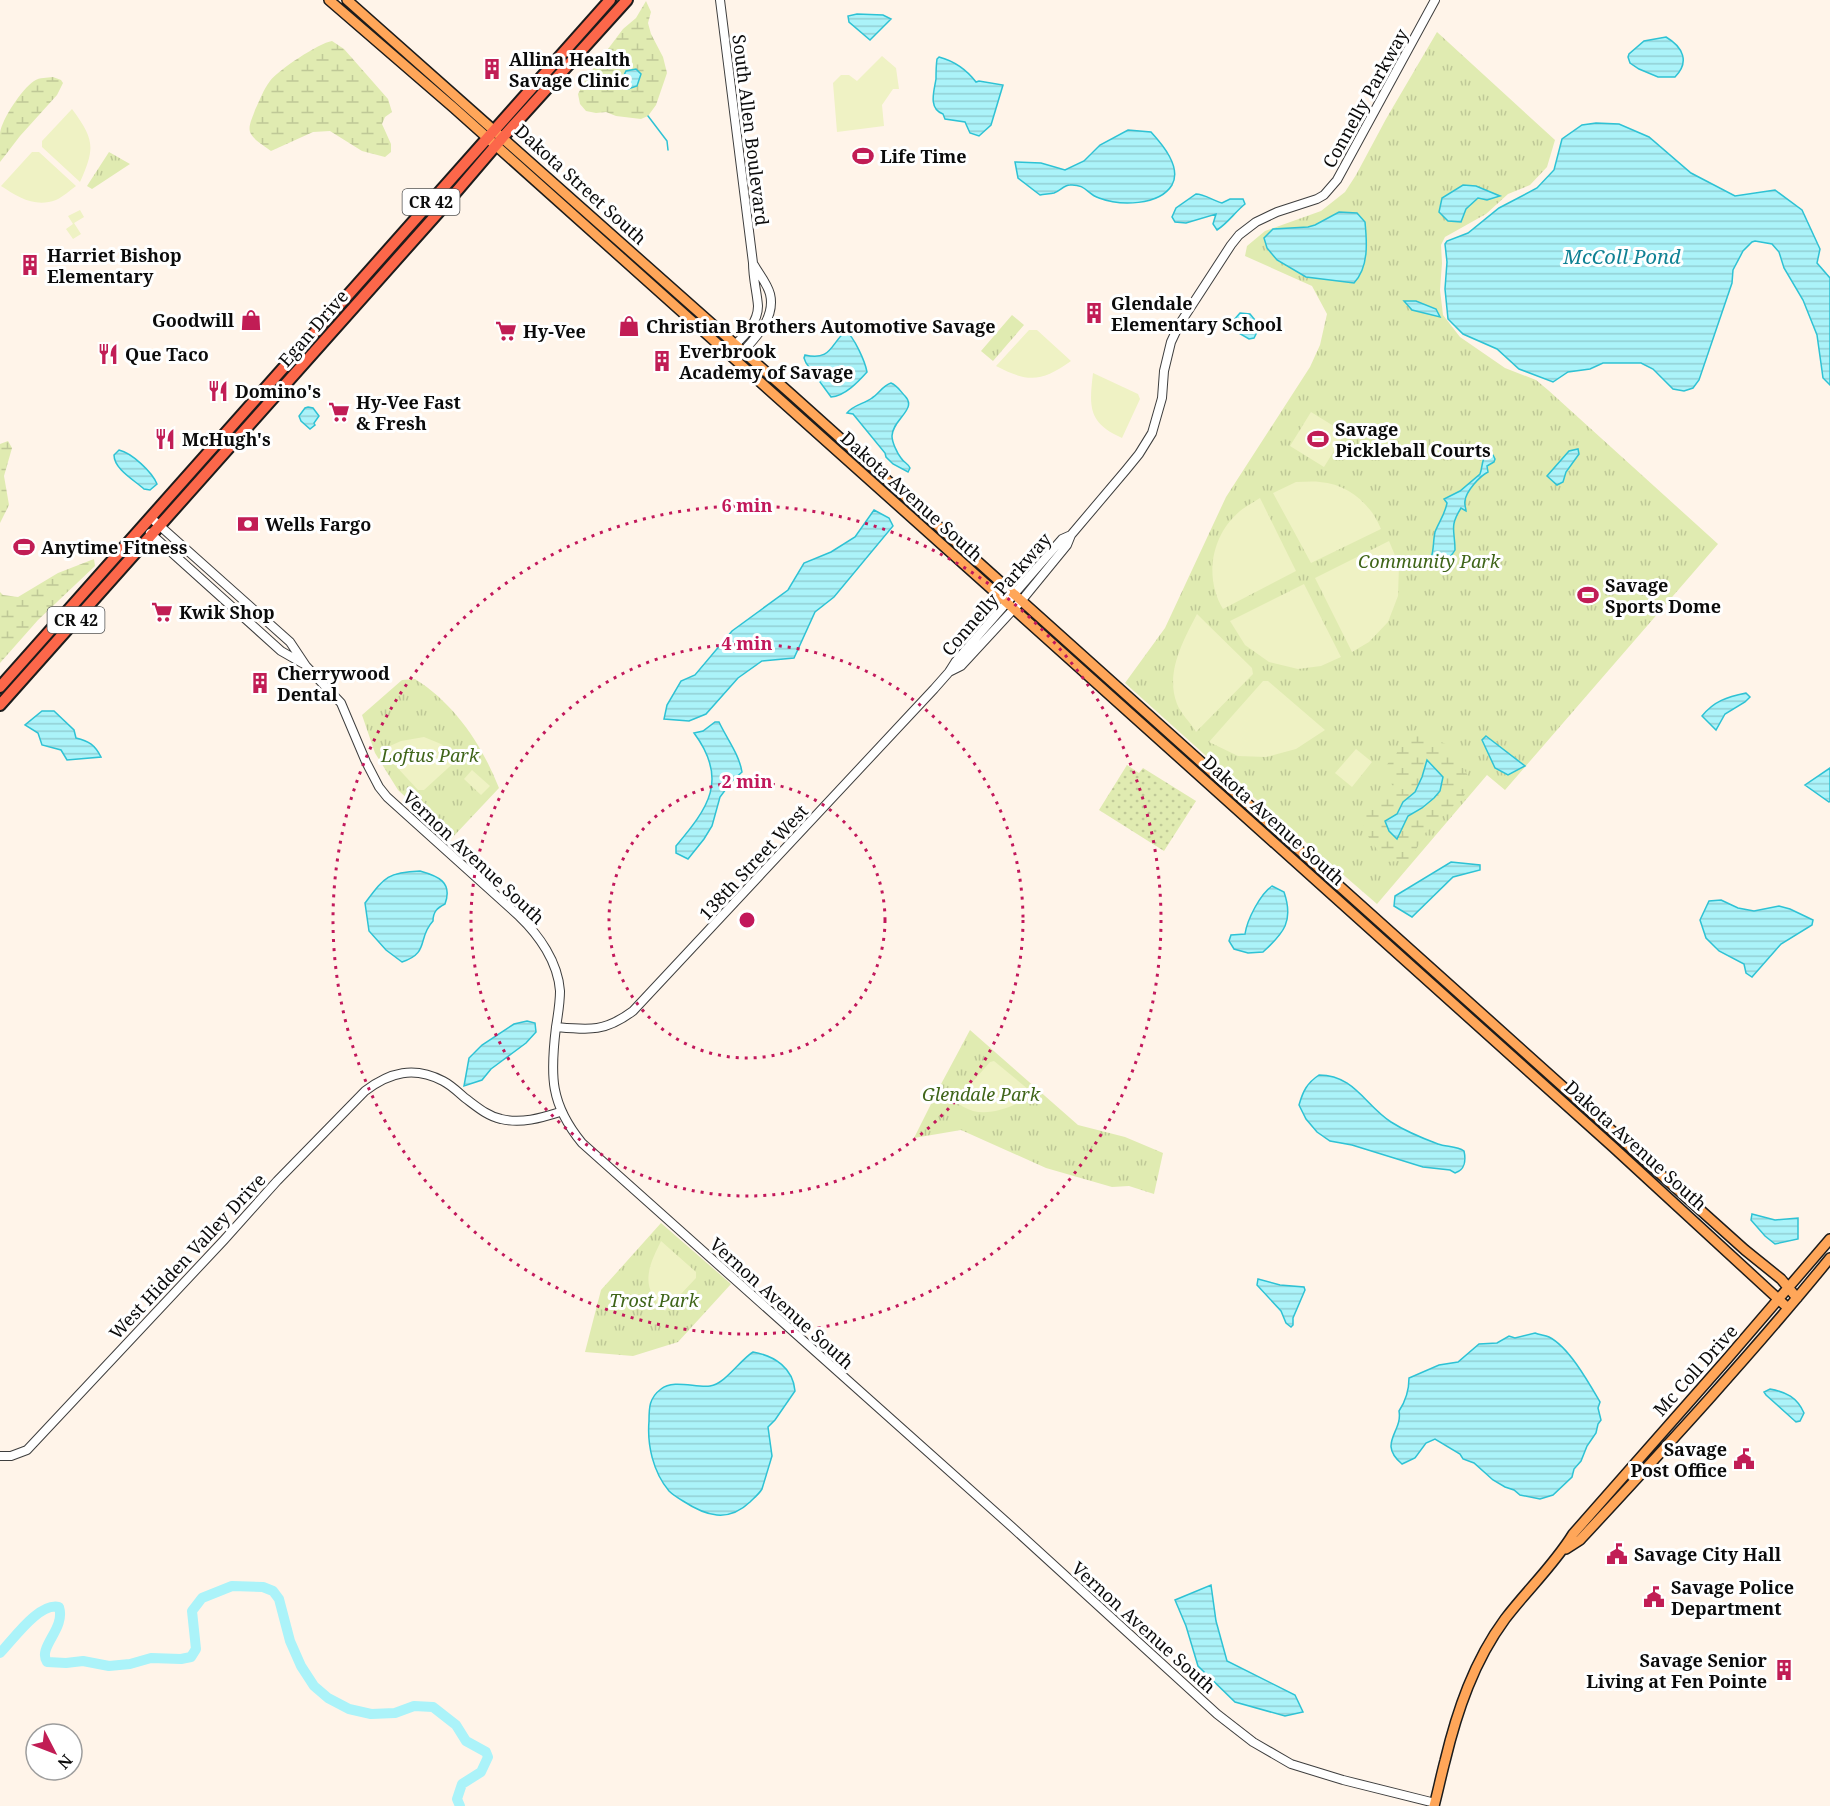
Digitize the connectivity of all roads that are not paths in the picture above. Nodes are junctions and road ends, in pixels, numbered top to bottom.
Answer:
1 (328, 0) edge
2 (347, 0) edge
3 (610, 0) edge
4 (627, 0) edge
5 (720, 0) edge
6 (1435, 0) edge
7 (494, 129) junction
8 (486, 138) junction
9 (499, 142) junction
10 (753, 263) junction
11 (323, 323) junction
12 (332, 330) junction
13 (736, 344) junction
14 (743, 351) junction
15 (727, 353) junction
16 (735, 361) junction
17 (791, 394) joint
18 (151, 518) junction
19 (143, 527) junction
20 (156, 530) junction
21 (1018, 597) junction
22 (1010, 605) junction
23 (306, 666) junction
24 (949, 672) joint
25 (0, 687) edge
26 (0, 705) edge
27 (556, 1027) junction
28 (560, 1112) junction
29 (1830, 1239) edge
30 (1830, 1258) edge
31 (1789, 1288) junction
32 (1797, 1298) junction
33 (1779, 1299) junction
34 (1788, 1308) junction
35 (0, 1456) edge
36 (1562, 1552) junction
37 (1435, 1805) edge

1 - 8 main road, Dakota Street South
2 - 7 main road, Dakota Street South
3 - 7 highway, Egan Drive / CR 42
4 - 9 highway, Egan Drive / CR 42
5 - 10 street, South Allen Boulevard
6 - 21 street, Connelly Parkway
7 - 8 highway, Egan Drive / CR 42
7 - 9 main road, Dakota Street South
8 - 9 main road, Dakota Street South
8 - 11 highway, Egan Drive / CR 42
9 - 12 highway, Egan Drive / CR 42
9 - 13 main road, Dakota Street South
9 - 15 main road, Dakota Street South
10 - 13 street, South Allen Boulevard
10 - 14 street, South Allen Boulevard
11 - 12 highway
11 - 18 highway, Egan Drive / CR 42
12 - 20 highway, Egan Drive / CR 42
13 - 14 main road, Dakota Street South
13 - 15 street, South Allen Boulevard
14 - 16 street, South Allen Boulevard
14 - 17 main road, Dakota Street South
15 - 16 main road, Dakota Street South
16 - 22 main road, Dakota Avenue South
17 - 21 main road, Dakota Avenue South
18 - 19 highway, Egan Drive / CR 42
18 - 20 street, Vernon Avenue South
19 - 20 street, Vernon Avenue South
19 - 25 highway, Egan Drive / CR 42
20 - 23 street, Vernon Avenue South
20 - 23 street, Vernon Avenue South
20 - 26 highway, Egan Drive / CR 42
21 - 22 street, Connelly Parkway
21 - 31 main road, Dakota Avenue South
22 - 24 street, Connelly Parkway
22 - 33 main road, Dakota Avenue South
23 - 27 street, Vernon Avenue South
24 - 27 street, 138th Street West
27 - 28 street, Vernon Avenue South
28 - 35 street, West Hidden Valley Drive
28 - 37 street, Vernon Avenue South
29 - 31 main road, Mc Coll Drive
30 - 32 main road, Mc Coll Drive
31 - 32 main road, Dakota Avenue South
31 - 33 main road, Mc Coll Drive
32 - 34 main road, Mc Coll Drive
33 - 34 main road, Dakota Avenue South
33 - 36 main road, Mc Coll Drive
34 - 36 main road, Mc Coll Drive
36 - 37 main road, Mc Coll Drive

